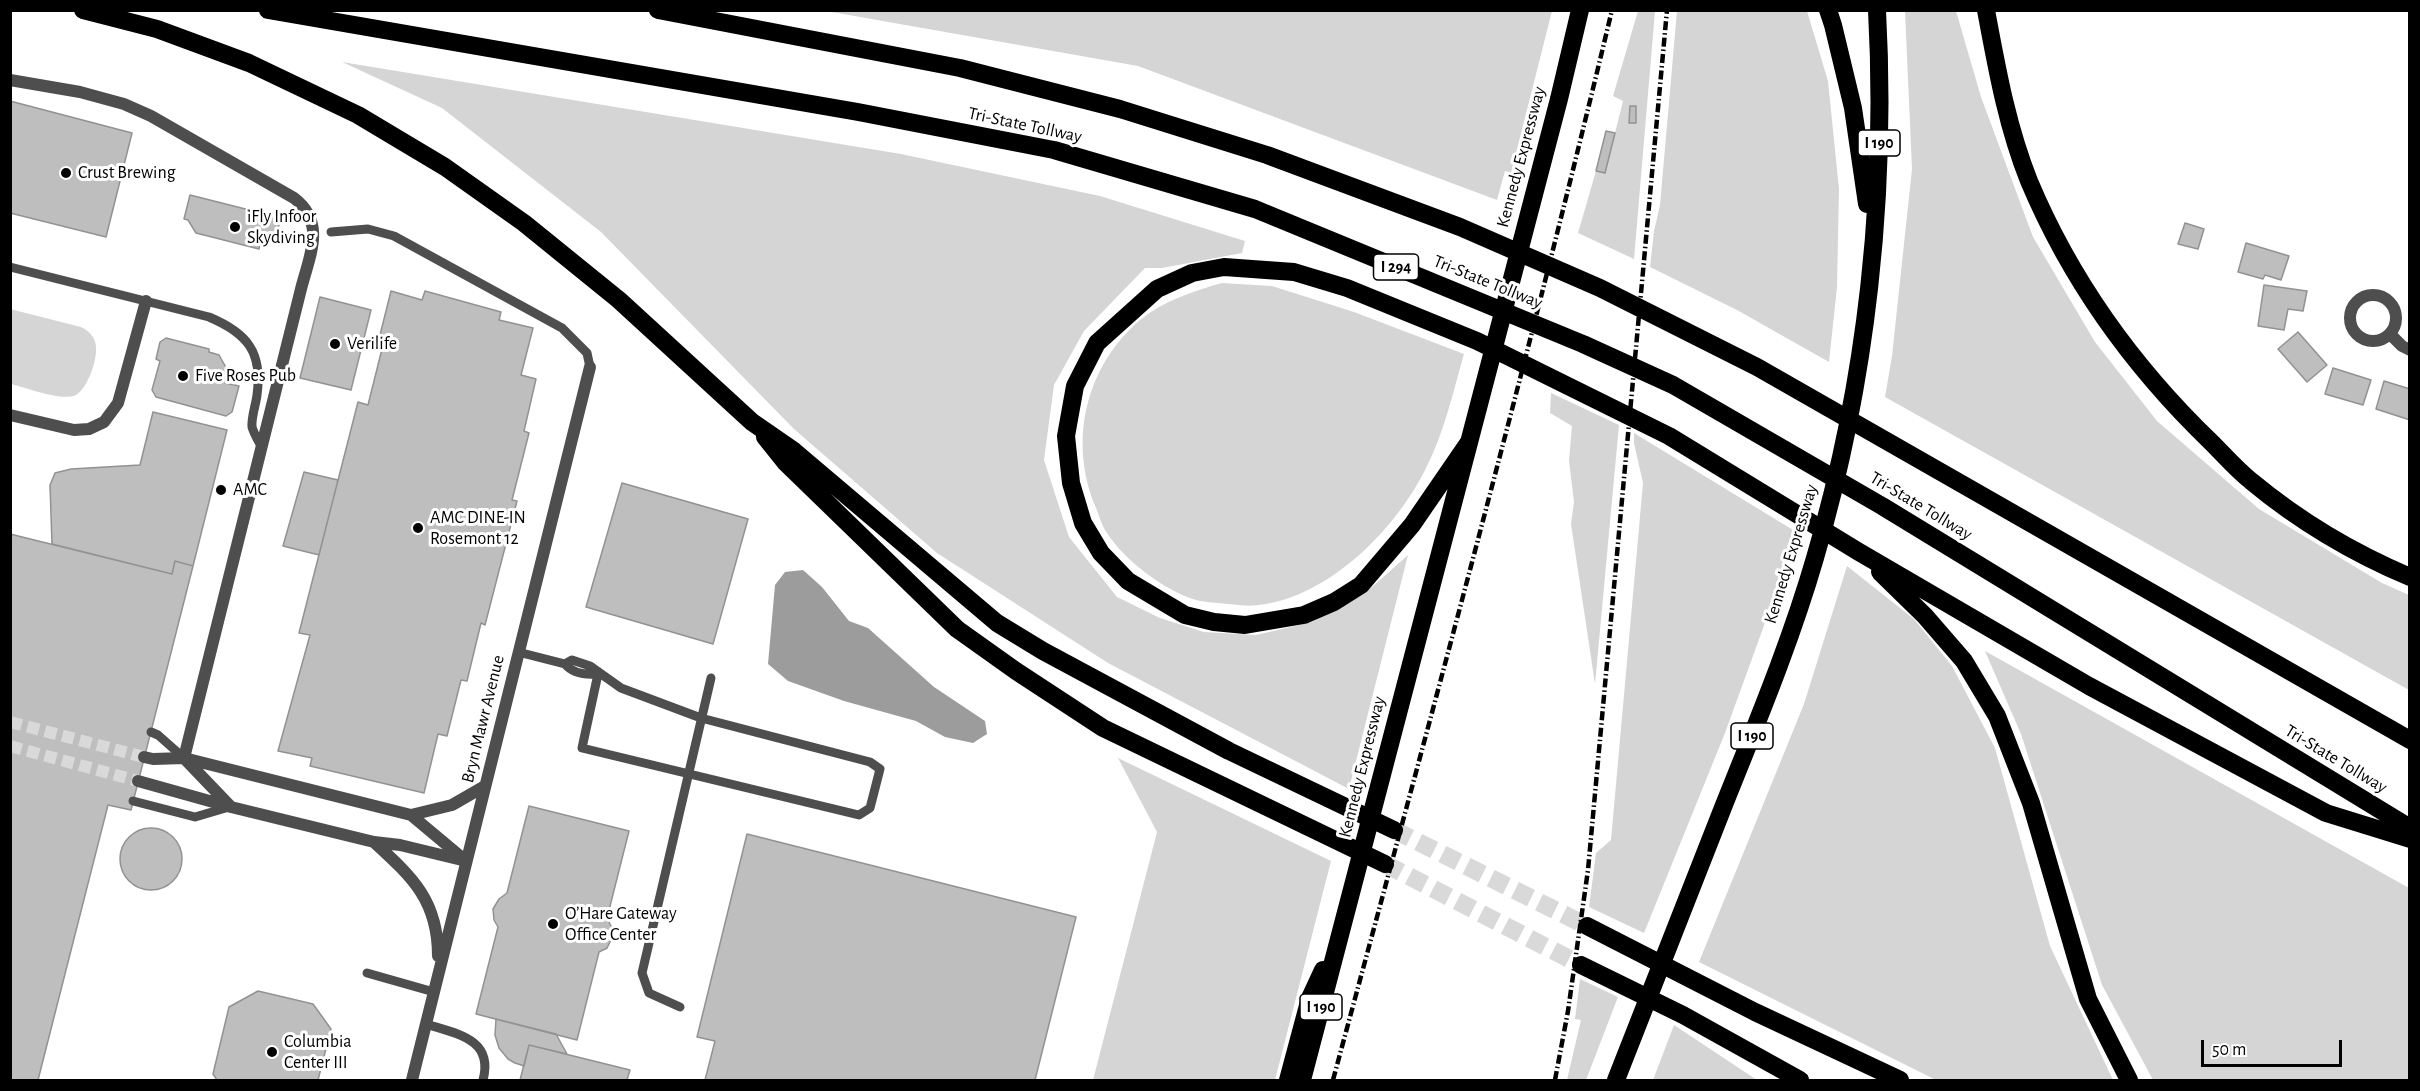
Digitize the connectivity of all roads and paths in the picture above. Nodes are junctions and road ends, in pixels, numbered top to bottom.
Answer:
1 (83, 10) edge
2 (268, 10) edge
3 (658, 10) edge
4 (1580, 10) edge
5 (1828, 10) edge
6 (1877, 10) edge
7 (1986, 10) edge
8 (10, 80) edge
9 (330, 232) dead end
10 (10, 267) edge
11 (1871, 274) junction
12 (146, 302) junction
13 (2390, 334) dead end
14 (2409, 350) edge
15 (590, 367) joint
16 (10, 415) edge
17 (752, 422) junction
18 (1469, 442) junction
19 (262, 448) junction
20 (1859, 552) junction
21 (2409, 577) edge
22 (518, 652) junction
23 (598, 674) junction
24 (711, 678) dead end
25 (701, 718) junction
26 (151, 732) dead end
27 (2409, 740) edge
28 (144, 757) tunnel mouth
29 (184, 758) junction
30 (689, 774) junction
31 (138, 781) tunnel mouth
32 (485, 786) junction
33 (134, 801) dead end
34 (231, 807) junction
35 (411, 814) junction
36 (2409, 828) edge
37 (1394, 830) tunnel mouth
38 (2409, 839) edge
39 (374, 842) junction
40 (466, 861) junction
41 (1385, 864) tunnel mouth
42 (1587, 926) tunnel mouth
43 (1340, 934) junction
44 (1581, 965) tunnel mouth
45 (367, 973) dead end
46 (438, 978) junction
47 (434, 992) junction
48 (680, 1007) dead end
49 (426, 1024) junction
50 (1894, 1078) edge
51 (412, 1080) edge
52 (483, 1080) edge
53 (1288, 1080) edge
54 (1302, 1080) edge
55 (1616, 1080) edge
56 (1800, 1080) edge
57 (2128, 1080) edge

1 - 17 highway
2 - 36 highway, Tri-State Tollway / I 294
3 - 27 highway, Tri-State Tollway
4 - 18 highway, Kennedy Expressway / I 190
5 - 11 highway
6 - 11 highway, Kennedy Expressway / I 190
7 - 21 highway
8 - 19 street
9 - 15 lane
10 - 12 lane
11 - 55 highway, Kennedy Expressway / I 190
12 - 16 street
12 - 19 lane
13 - 14 street
15 - 22 street, Bryn Mawr Avenue
17 - 37 highway
17 - 41 highway
18 - 20 highway
18 - 43 highway, Kennedy Expressway / I 190
19 - 29 street
20 - 38 highway
20 - 57 highway
22 - 23 lane
22 - 32 street, Bryn Mawr Avenue
23 - 25 lane
23 - 30 lane
24 - 25 lane
25 - 30 lane
25 - 30 lane
26 - 29 lane
28 - 29 street
29 - 34 street
29 - 35 street
30 - 48 lane
31 - 34 street
32 - 35 street
32 - 40 street, Bryn Mawr Avenue
33 - 34 lane
34 - 39 street
35 - 40 street
39 - 40 street
39 - 46 street
40 - 46 street, Bryn Mawr Avenue
42 - 50 highway
43 - 53 highway
43 - 54 highway, Kennedy Expressway / I 190
44 - 56 highway
45 - 47 lane
46 - 47 street, Bryn Mawr Avenue
47 - 49 street, Bryn Mawr Avenue
49 - 51 street, Bryn Mawr Avenue
49 - 52 lane

